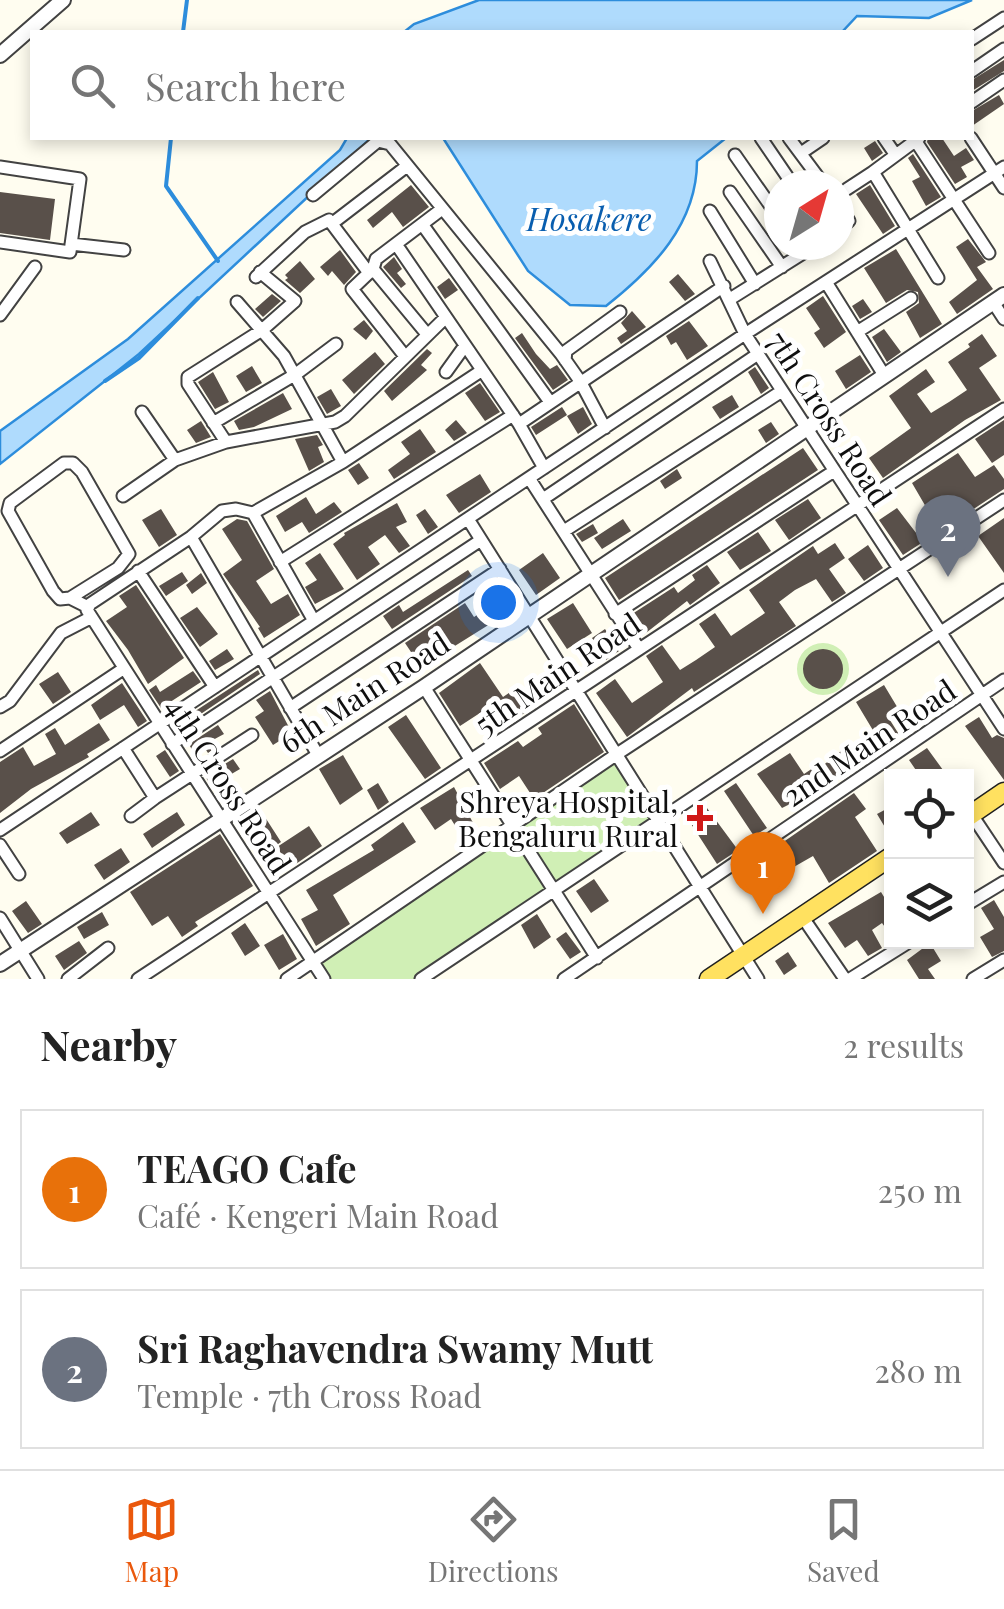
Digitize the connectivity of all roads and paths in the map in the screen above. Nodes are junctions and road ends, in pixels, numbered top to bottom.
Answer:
1 (63, 0) edge
2 (1004, 18) edge
3 (974, 38) edge
4 (1004, 49) edge
5 (0, 55) edge
6 (974, 70) edge
7 (1003, 84) edge
8 (974, 101) edge
9 (763, 140) edge
10 (790, 140) edge
11 (820, 140) edge
12 (885, 140) edge
13 (916, 140) edge
14 (918, 140) edge
15 (973, 140) edge
16 (800, 153) junction
17 (895, 154) junction
18 (735, 155) dead end
19 (407, 166) junction
20 (0, 167) edge
21 (783, 170) edge
22 (813, 170) edge
23 (999, 170) edge
24 (873, 172) junction
25 (854, 184) edge
26 (1004, 188) edge
27 (730, 192) dead end
28 (314, 194) dead end
29 (764, 197) edge
30 (955, 199) junction
31 (442, 210) junction
32 (710, 211) dead end
33 (334, 222) dead end
34 (422, 224) junction
35 (908, 229) junction
36 (0, 242) edge
37 (71, 244) junction
38 (396, 244) junction
39 (124, 250) dead end
40 (989, 253) dead end
41 (710, 260) dead end
42 (788, 260) edge
43 (35, 266) dead end
44 (782, 266) junction
45 (371, 271) junction
46 (938, 278) dead end
47 (826, 282) junction
48 (755, 284) junction
49 (724, 286) junction
50 (911, 298) dead end
51 (998, 298) edge
52 (730, 299) junction
53 (237, 302) dead end
54 (620, 312) dead end
55 (0, 315) edge
56 (445, 318) junction
57 (1004, 319) edge
58 (262, 330) junction
59 (857, 332) junction
60 (426, 333) junction
61 (745, 334) junction
62 (336, 344) dead end
63 (464, 347) junction
64 (758, 354) junction
65 (404, 355) junction
66 (565, 360) junction
67 (481, 371) junction
68 (446, 372) dead end
69 (296, 374) junction
70 (884, 376) junction
71 (580, 381) junction
72 (782, 391) junction
73 (550, 402) junction
74 (1004, 409) edge
75 (142, 412) dead end
76 (516, 420) junction
77 (321, 422) junction
78 (213, 423) junction
79 (605, 428) junction
80 (806, 428) junction
81 (226, 442) junction
82 (175, 460) junction
83 (343, 462) junction
84 (544, 468) junction
85 (834, 471) junction
86 (529, 478) junction
87 (123, 496) dead end
88 (543, 499) junction
89 (1004, 500) edge
90 (857, 505) junction
91 (254, 513) junction
92 (468, 519) junction
93 (564, 531) junction
94 (191, 536) junction
95 (481, 540) junction
96 (280, 562) junction
97 (899, 569) junction
98 (500, 570) junction
99 (138, 571) junction
100 (592, 575) junction
101 (1004, 590) edge
102 (70, 598) junction
103 (89, 613) junction
104 (615, 614) junction
105 (529, 616) junction
106 (314, 621) junction
107 (940, 632) junction
108 (639, 648) junction
109 (261, 656) junction
110 (124, 669) junction
111 (272, 676) junction
112 (1004, 680) edge
113 (215, 687) junction
114 (424, 687) junction
115 (576, 690) junction
116 (982, 696) junction
117 (0, 708) edge
118 (290, 708) junction
119 (160, 724) junction
120 (1004, 729) edge
121 (252, 735) dead end
122 (172, 744) junction
123 (123, 748) junction
124 (0, 751) edge
125 (616, 754) junction
126 (318, 755) junction
127 (471, 761) junction
128 (192, 774) junction
129 (1004, 778) edge
130 (1004, 792) edge
131 (154, 798) junction
132 (974, 806) edge
133 (974, 809) edge
134 (131, 816) dead end
135 (221, 818) junction
136 (659, 820) junction
137 (974, 820) edge
138 (513, 827) junction
139 (0, 830) edge
140 (0, 845) edge
141 (888, 859) edge
142 (1004, 863) edge
143 (20, 874) dead end
144 (884, 876) edge
145 (1004, 882) edge
146 (702, 888) junction
147 (555, 891) junction
148 (268, 892) junction
149 (974, 901) edge
150 (0, 918) edge
151 (808, 925) junction
152 (108, 948) dead end
153 (898, 949) edge
154 (20, 950) junction
155 (597, 958) junction
156 (313, 962) junction
157 (0, 964) edge
158 (1003, 964) edge
159 (750, 967) edge
160 (38, 979) edge
161 (68, 979) edge
162 (138, 979) edge
163 (286, 979) edge
164 (324, 979) edge
165 (421, 979) edge
166 (564, 979) edge
167 (709, 979) edge
168 (727, 979) edge
169 (848, 979) edge
170 (973, 979) edge

1 - 5 street
2 - 3 street
4 - 6 street
7 - 8 street
9 - 21 street
10 - 16 street
11 - 16 street
12 - 17 street
13 - 17 street
14 - 30 street
15 - 23 street
16 - 22 street
17 - 24 street
18 - 29 street
19 - 28 street
19 - 31 street
19 - 33 street
20 - 37 street
23 - 26 street
23 - 30 street
24 - 25 street
24 - 35 street
27 - 44 street
30 - 35 street
30 - 40 street
31 - 34 street
31 - 66 street
32 - 48 street
34 - 38 street
34 - 73 street
35 - 46 street
35 - 47 street
36 - 37 street
37 - 39 street
38 - 45 street
38 - 56 street
41 - 49 street, 7th Cross Road
42 - 44 street
43 - 55 street
44 - 48 street
45 - 58 street
45 - 60 street
45 - 65 street
47 - 59 street
47 - 61 street
48 - 52 street
49 - 52 street, 7th Cross Road
49 - 71 street
50 - 59 street
51 - 57 street
51 - 70 street, 6th Main Road
52 - 61 street, 7th Cross Road
53 - 58 street
54 - 66 street
56 - 60 street
56 - 63 street
58 - 69 street
58 - 78 street
59 - 70 street
60 - 65 street
61 - 64 street, 7th Cross Road
61 - 79 street
62 - 69 street
63 - 67 street
63 - 68 street
64 - 72 street, 7th Cross Road
64 - 88 street
65 - 77 street
66 - 71 street
67 - 76 street
67 - 83 street
69 - 77 street
69 - 78 street
70 - 80 street, 6th Main Road
71 - 73 street
71 - 79 street
72 - 80 street, 7th Cross Road
72 - 93 street
73 - 76 street
74 - 90 street, 5th Main Road
75 - 82 street
76 - 84 street
76 - 96 street
77 - 81 street
77 - 83 street
78 - 81 street
79 - 84 street
80 - 85 street, 7th Cross Road
80 - 100 street, 6th Main Road
81 - 82 street
82 - 87 street
83 - 91 street
84 - 86 street
85 - 90 street, 7th Cross Road
85 - 104 street
86 - 88 street
86 - 92 street
88 - 93 street
89 - 97 street
90 - 97 street, 7th Cross Road
90 - 108 street, 5th Main Road
91 - 94 street
91 - 96 street
92 - 95 street
92 - 106 street
93 - 100 street
94 - 99 street
94 - 109 street
95 - 98 street
95 - 111 street
96 - 106 street
97 - 107 street, 7th Cross Road
97 - 125 street
98 - 105 street
98 - 118 street
99 - 103 street
99 - 113 street
100 - 104 street
100 - 105 street, 6th Main Road
101 - 107 street
102 - 102 street
102 - 103 street
103 - 110 street, 4th Cross Road
103 - 117 street
104 - 108 street
105 - 114 street, 6th Main Road
105 - 115 street
106 - 109 street
107 - 116 street, 7th Cross Road
107 - 136 street
108 - 115 street, 5th Main Road
109 - 111 street
109 - 113 street
110 - 119 street, 4th Cross Road
110 - 124 street
111 - 118 street
111 - 122 street
112 - 116 street, 2nd Main Road
113 - 119 street
114 - 126 street, 6th Main Road
114 - 127 street
115 - 125 street
115 - 127 street, 5th Main Road
116 - 120 street, 7th Cross Road
116 - 146 street, 2nd Main Road
118 - 126 street
119 - 122 street, 4th Cross Road
119 - 123 street
121 - 128 street
122 - 128 street, 4th Cross Road
123 - 131 street
123 - 139 street
125 - 136 street
125 - 138 street
126 - 135 street, 6th Main Road
127 - 138 street
127 - 148 street, 5th Main Road
128 - 131 street
128 - 135 street, 4th Cross Road
129 - 132 main road
130 - 133 main road
131 - 134 street
135 - 148 street, 4th Cross Road
135 - 154 street, 6th Main Road
136 - 146 street
136 - 147 street
137 - 142 street
138 - 147 street
138 - 156 street
140 - 143 street
141 - 159 main road
144 - 151 main road
145 - 149 street
146 - 155 street, 2nd Main Road
146 - 159 street
147 - 155 street
147 - 165 street
148 - 156 street, 4th Cross Road
148 - 162 street, 5th Main Road
150 - 154 street
151 - 159 main road
151 - 169 street
152 - 161 street
153 - 169 street
154 - 157 street, 6th Main Road
154 - 160 street
155 - 166 street, 2nd Main Road
156 - 163 street
156 - 164 street, 4th Cross Road
158 - 170 street
159 - 167 main road
159 - 168 main road

